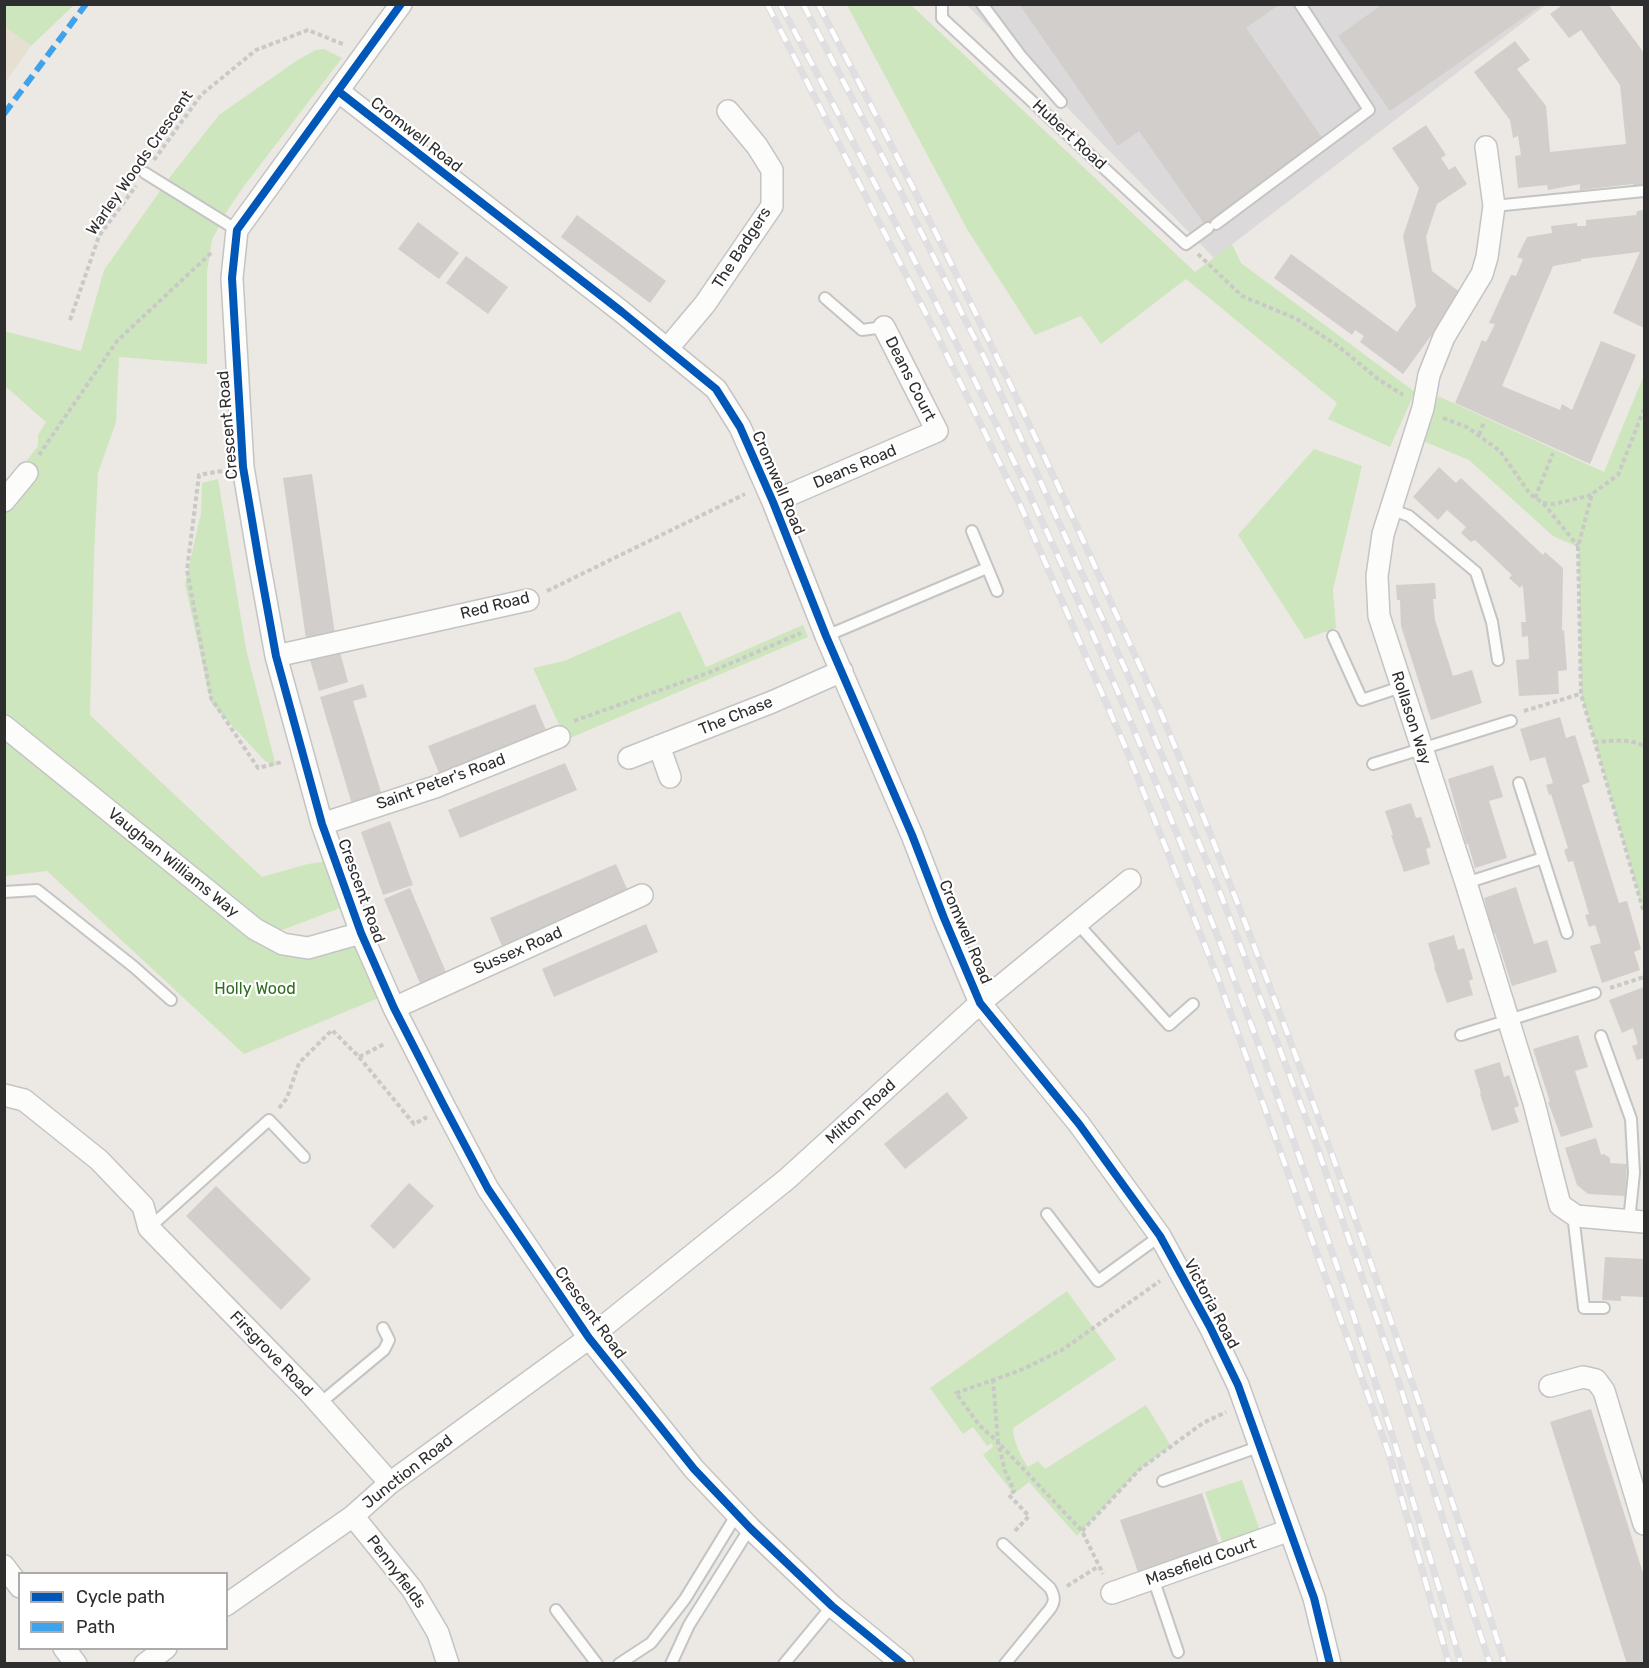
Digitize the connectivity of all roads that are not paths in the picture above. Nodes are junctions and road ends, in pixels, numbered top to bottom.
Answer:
1 (402, 4) edge
2 (942, 4) edge
3 (982, 4) edge
4 (1300, 4) edge
5 (338, 91) junction
6 (1060, 102) dead end
7 (728, 111) dead end
8 (1486, 147) dead end
9 (145, 173) road end
10 (1644, 191) edge
11 (1494, 206) junction
12 (237, 230) junction
13 (825, 298) dead end
14 (884, 327) joint
15 (668, 348) junction
16 (936, 431) joint
17 (27, 473) road end
18 (769, 493) junction
19 (5, 500) edge
20 (1390, 509) junction
21 (972, 531) dead end
22 (987, 568) junction
23 (997, 591) dead end
24 (528, 600) road end
25 (824, 630) junction
26 (1333, 636) dead end
27 (276, 656) junction
28 (1498, 660) dead end
29 (842, 671) junction
30 (1401, 687) junction
31 (1511, 721) road end
32 (4, 726) edge
33 (559, 737) road end
34 (659, 746) junction
35 (1421, 750) junction
36 (629, 758) dead end
37 (1373, 764) dead end
38 (670, 777) dead end
39 (1519, 783) dead end
40 (322, 824) junction
41 (1544, 858) junction
42 (1130, 880) dead end
43 (1466, 883) junction
44 (4, 892) edge
45 (642, 895) dead end
46 (1077, 923) junction
47 (361, 933) junction
48 (1567, 933) dead end
49 (1595, 993) road end
50 (171, 1000) dead end
51 (980, 1003) junction
52 (1193, 1004) dead end
53 (394, 1008) junction
54 (1508, 1020) junction
55 (1461, 1035) dead end
56 (1601, 1036) dead end
57 (4, 1095) edge
58 (304, 1157) dead end
59 (1047, 1214) dead end
60 (1573, 1214) junction
61 (1637, 1222) edge
62 (149, 1228) junction
63 (1160, 1236) junction
64 (1604, 1308) dead end
65 (383, 1328) dead end
66 (589, 1338) junction
67 (1550, 1386) dead end
68 (319, 1404) junction
69 (1261, 1446) junction
70 (1163, 1480) dead end
71 (390, 1483) junction
72 (353, 1516) junction
73 (743, 1521) junction
74 (1644, 1524) edge
75 (1290, 1530) junction
76 (1004, 1544) road end
77 (4, 1566) edge
78 (1153, 1578) junction
79 (18, 1584) edge
80 (1112, 1593) road end
81 (228, 1604) edge
82 (832, 1606) junction
83 (555, 1610) dead end
84 (66, 1650) edge
85 (163, 1650) edge
86 (1178, 1652) dead end
87 (76, 1664) edge
88 (145, 1664) edge
89 (448, 1664) edge
90 (597, 1664) edge
91 (619, 1664) edge
92 (671, 1664) edge
93 (784, 1664) edge
94 (903, 1664) edge
95 (1005, 1664) edge
96 (1330, 1664) edge

1 - 5 street
2 - 4 lane, Hubert Road
3 - 6 lane
5 - 12 street
5 - 15 street, Cromwell Road
7 - 15 street, The Badgers
8 - 11 street, Rollason Way
9 - 12 lane
10 - 11 lane
11 - 20 street, Rollason Way
12 - 27 street, Crescent Road
13 - 14 lane
14 - 16 street, Deans Court
15 - 18 street, Cromwell Road
16 - 18 street, Deans Road
17 - 19 street
18 - 25 street, Cromwell Road
20 - 28 lane
20 - 30 street, Rollason Way
21 - 22 lane
22 - 23 lane
22 - 25 lane
24 - 27 street, Red Road
25 - 29 street, Cromwell Road
26 - 30 lane
27 - 40 street, Crescent Road
29 - 34 street, The Chase
29 - 51 street, Cromwell Road
30 - 35 street, Rollason Way
31 - 35 lane
32 - 47 street, Vaughan Williams Way
33 - 40 street, Saint Peter's Road
34 - 36 street, The Chase
34 - 38 street
35 - 37 lane
35 - 43 street, Rollason Way
39 - 41 lane
40 - 47 street, Crescent Road
41 - 43 lane
41 - 48 lane
42 - 46 street, Milton Road
43 - 54 street, Rollason Way
44 - 50 lane
45 - 53 street, Sussex Road
46 - 51 street, Milton Road
46 - 52 lane
47 - 53 street, Crescent Road
49 - 54 lane
51 - 63 street, Victoria Road
51 - 66 street, Milton Road
53 - 66 street, Crescent Road
54 - 55 lane
54 - 60 street, Rollason Way
56 - 61 lane
57 - 62 street
58 - 62 lane
59 - 63 lane
60 - 61 street
60 - 64 lane
62 - 68 street, Firsgrove Road
63 - 69 street, Victoria Road
65 - 68 lane
66 - 71 street, Junction Road
66 - 73 street, Crescent Road
67 - 74 street
68 - 71 street, Firsgrove Road
69 - 70 lane
69 - 75 street, Victoria Road
71 - 72 street, Junction Road
72 - 81 street, Junction Road
72 - 89 street, Pennyfields
73 - 82 street, Crescent Road
73 - 91 lane
73 - 92 lane
75 - 78 street, Masefield Court
75 - 96 street, Victoria Road
76 - 95 lane
77 - 79 street
78 - 80 street, Masefield Court
78 - 86 lane
82 - 93 lane
82 - 94 street, Crescent Road
83 - 90 lane
84 - 87 street
85 - 88 street

